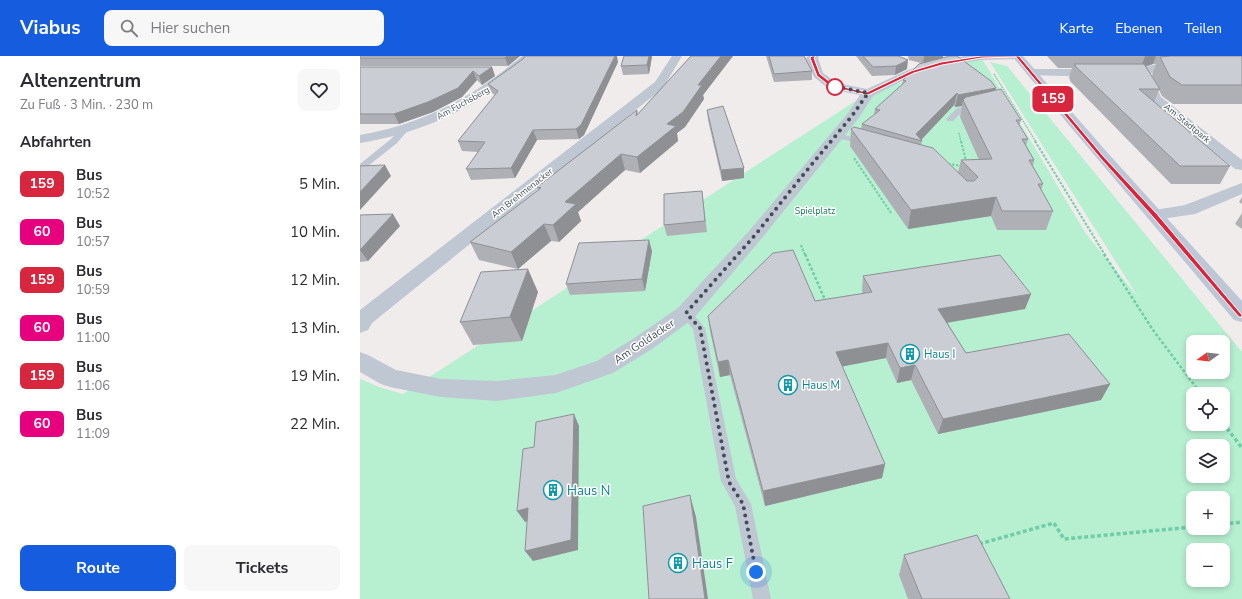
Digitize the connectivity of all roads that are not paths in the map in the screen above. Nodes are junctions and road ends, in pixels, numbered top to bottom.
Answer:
1 (529, 56) edge
2 (677, 56) edge
3 (814, 56) edge
4 (1017, 56) edge
5 (903, 63) edge
6 (1146, 67) junction
7 (1196, 67) edge
8 (924, 69) junction
9 (490, 71) edge
10 (513, 71) junction
11 (1032, 73) junction
12 (1113, 73) edge
13 (1128, 73) edge
14 (868, 93) junction
15 (986, 105) edge
16 (950, 119) road end
17 (407, 129) junction
18 (841, 136) junction
19 (360, 139) edge
20 (876, 146) edge
21 (360, 168) edge
22 (1241, 171) edge
23 (1242, 188) edge
24 (1155, 215) junction
25 (686, 313) junction
26 (1242, 315) edge
27 (360, 325) edge
28 (360, 361) edge
29 (762, 599) edge

1 - 10 street, Am Fuchsberg
2 - 27 street, Am Brehmenacker
3 - 14 street
4 - 8 street, Am Goldacker
4 - 11 main road
5 - 8 street
6 - 7 street
6 - 13 street
6 - 22 street, Am Stadtpark
8 - 14 street, Am Goldacker
9 - 10 street
10 - 17 street, Am Fuchsberg
11 - 12 street
11 - 24 main road
14 - 18 street, Am Goldacker
15 - 16 lane
17 - 19 street, Am Fuchsberg
17 - 21 lane
18 - 20 lane
18 - 25 street, Am Goldacker
23 - 24 street
24 - 26 main road
25 - 28 street, Am Goldacker
25 - 29 lane

